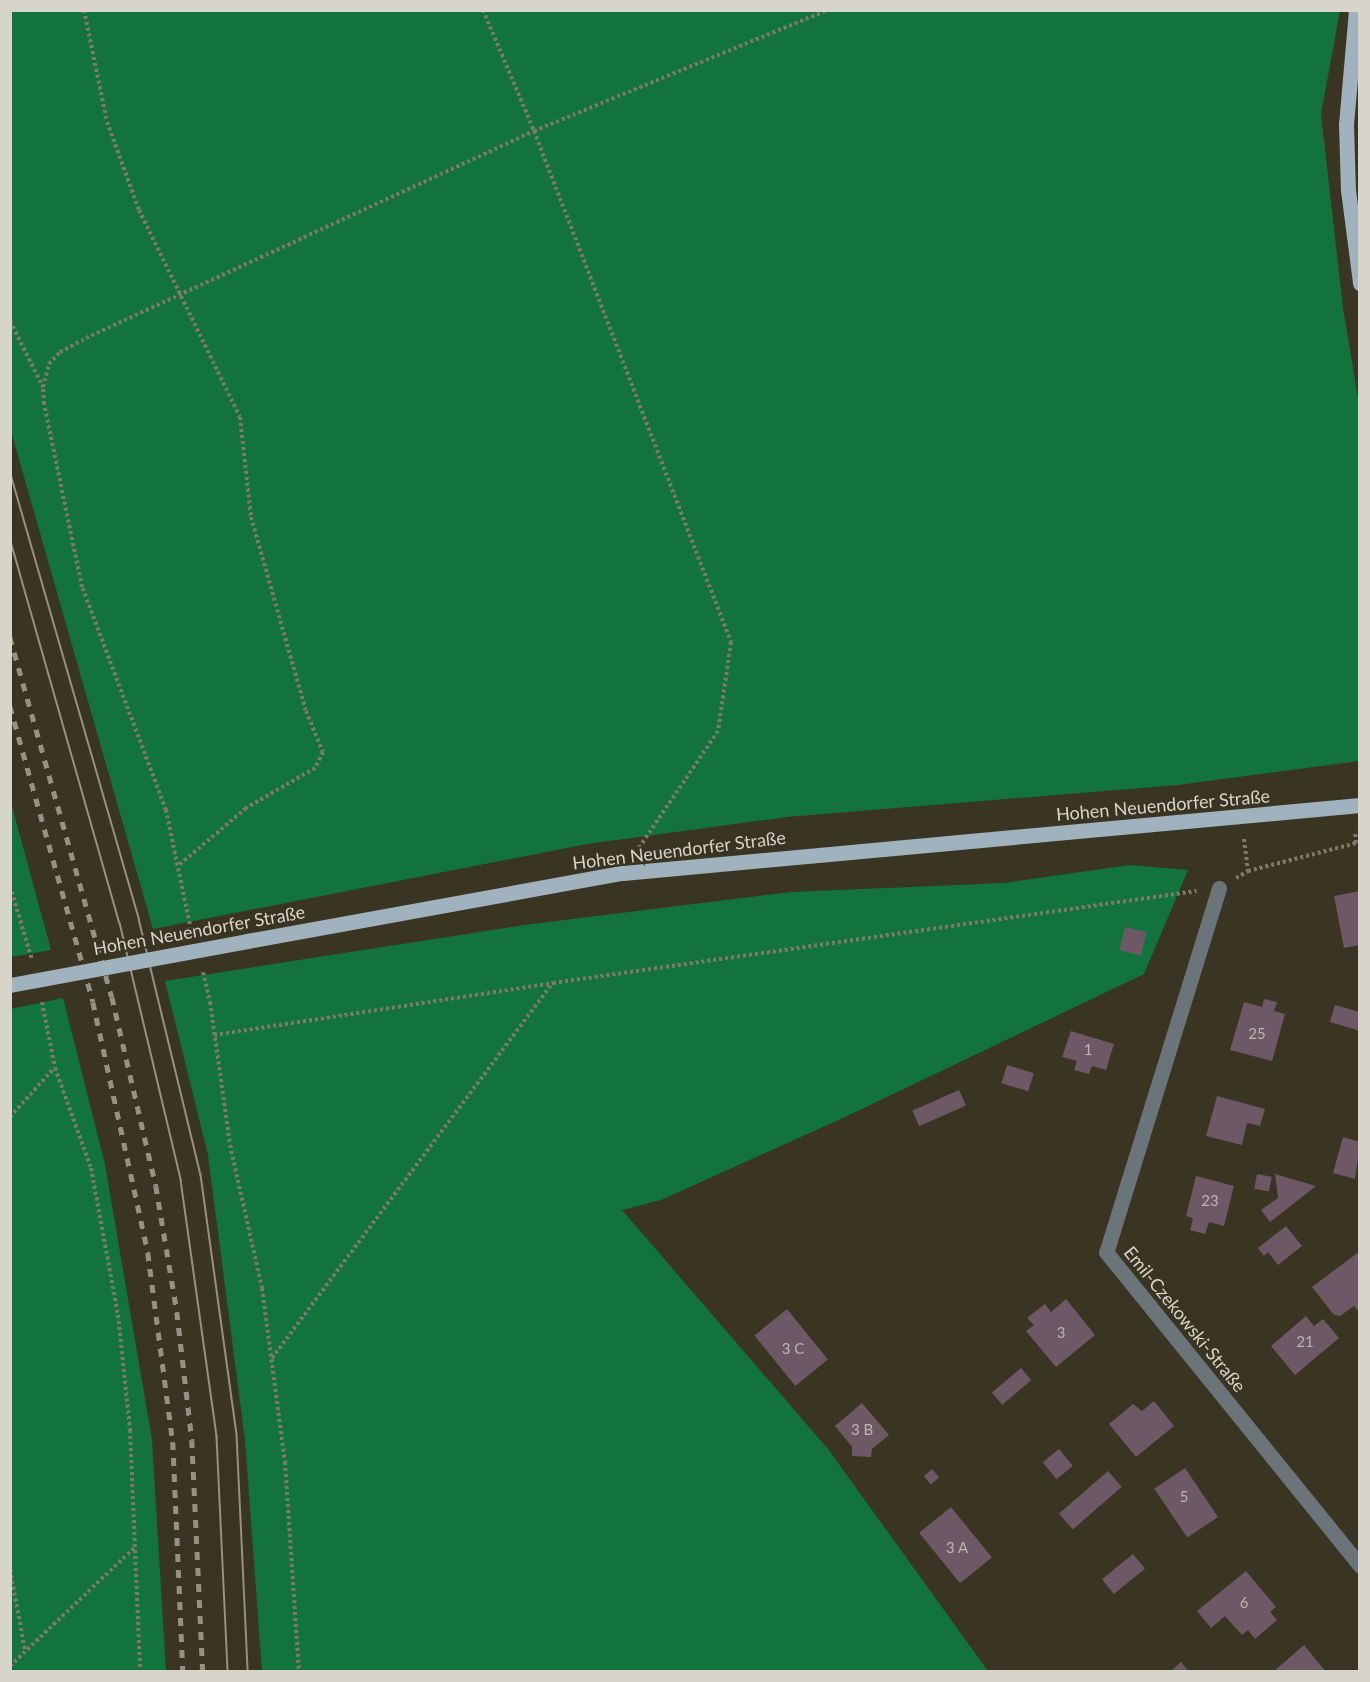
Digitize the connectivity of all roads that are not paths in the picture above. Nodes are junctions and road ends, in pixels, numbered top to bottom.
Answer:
1 (1356, 10) edge
2 (1359, 283) edge
3 (1359, 805) edge
4 (1219, 888) road end
5 (10, 985) edge
6 (1359, 1566) edge

1 - 2 main road
3 - 5 main road, Hohen Neuendorfer Straße, bridge
4 - 6 street, Emil-Czekowski-Straße

